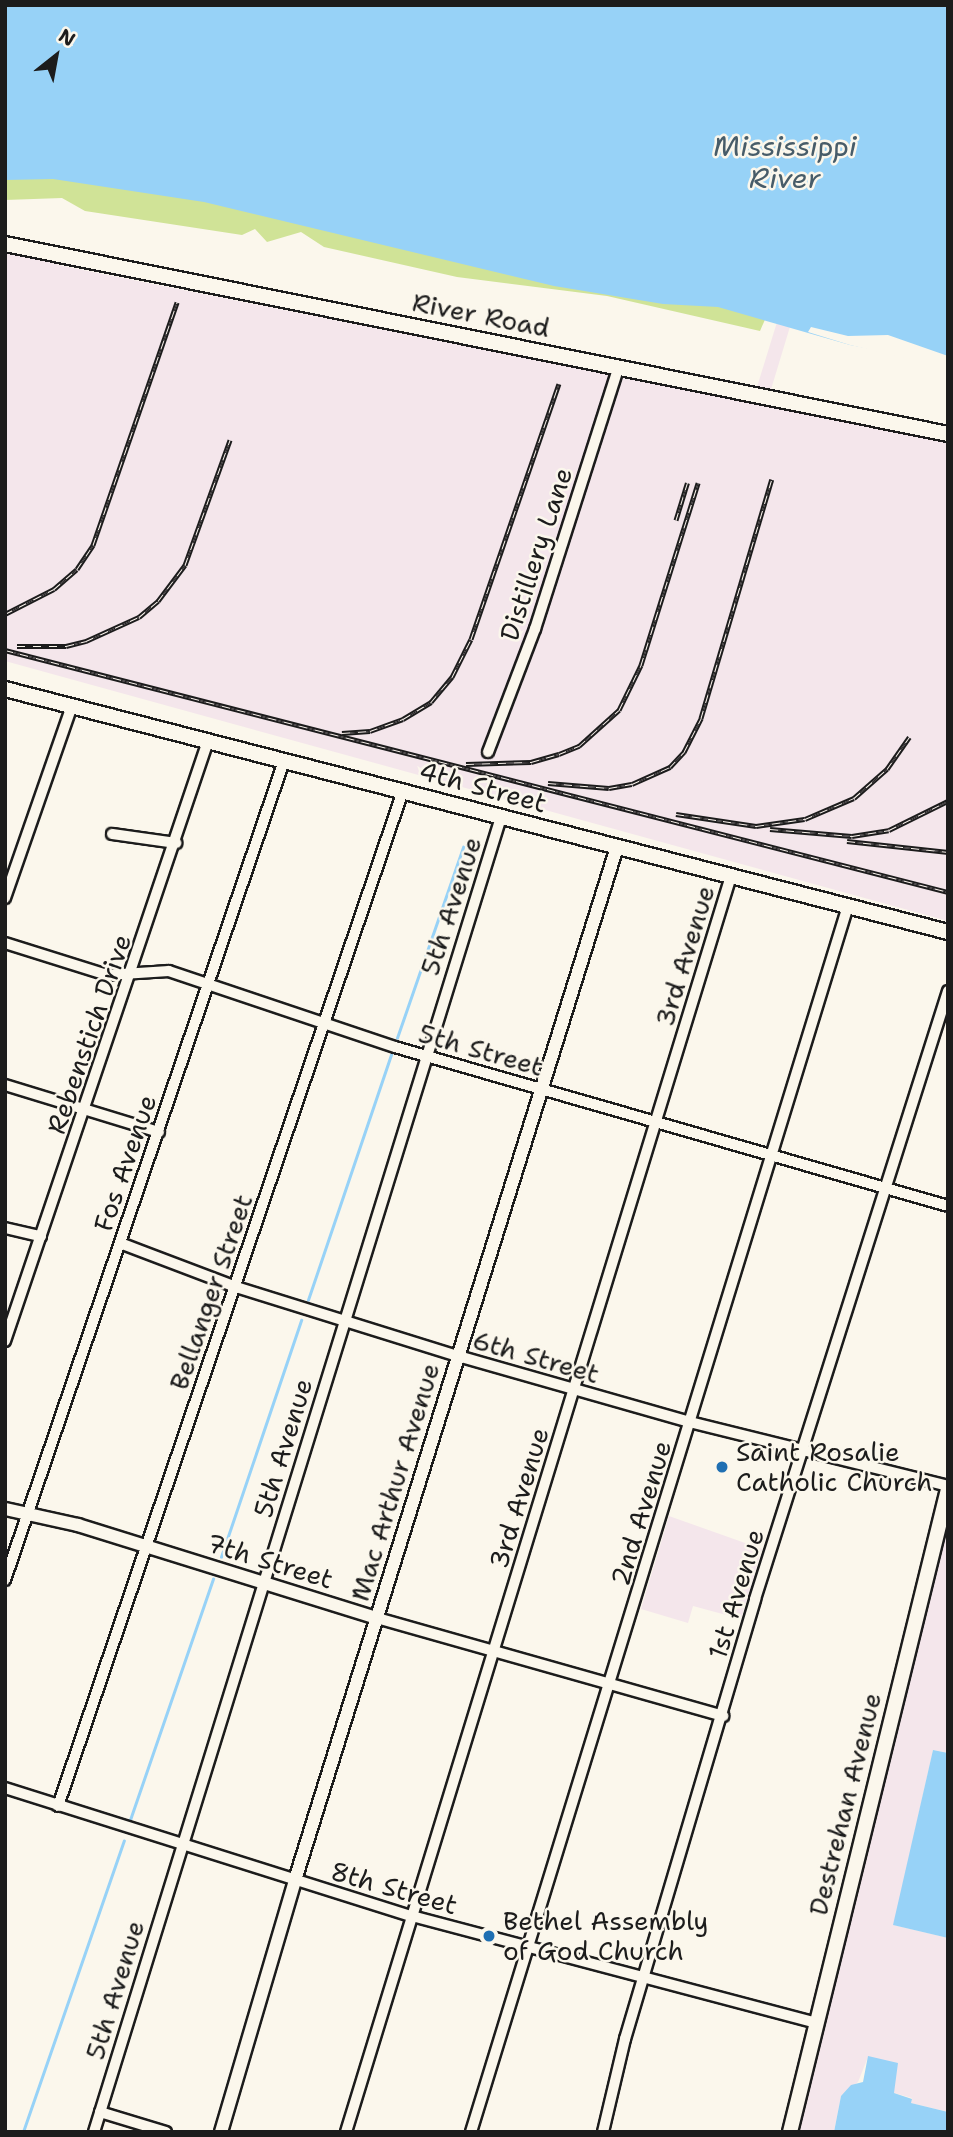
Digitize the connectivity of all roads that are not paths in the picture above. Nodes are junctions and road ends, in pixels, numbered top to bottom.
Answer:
1 (5, 244) edge
2 (619, 366) junction
3 (948, 434) edge
4 (5, 689) edge
5 (72, 706) junction
6 (208, 741) junction
7 (488, 752) dead end
8 (284, 761) junction
9 (403, 791) junction
10 (501, 817) junction
11 (113, 834) dead end
12 (176, 843) junction
13 (617, 847) junction
14 (731, 876) junction
15 (5, 898) edge
16 (848, 906) junction
17 (948, 932) edge
18 (5, 943) edge
19 (132, 975) junction
20 (209, 985) junction
21 (948, 991) edge
22 (323, 1023) junction
23 (425, 1056) junction
24 (5, 1085) edge
25 (540, 1090) junction
26 (85, 1110) junction
27 (657, 1124) junction
28 (159, 1132) junction
29 (772, 1158) junction
30 (884, 1189) junction
31 (948, 1206) edge
32 (5, 1228) edge
33 (41, 1236) junction
34 (120, 1243) junction
35 (236, 1287) junction
36 (344, 1322) junction
37 (5, 1340) edge
38 (457, 1356) junction
39 (575, 1390) junction
40 (690, 1423) junction
41 (802, 1450) junction
42 (948, 1487) edge
43 (5, 1509) edge
44 (28, 1514) junction
45 (146, 1546) junction
46 (5, 1580) edge
47 (263, 1583) junction
48 (377, 1618) junction
49 (493, 1653) junction
50 (610, 1686) junction
51 (723, 1716) junction
52 (5, 1788) edge
53 (58, 1806) junction
54 (181, 1847) junction
55 (295, 1880) junction
56 (412, 1916) junction
57 (527, 1948) junction
58 (643, 1980) junction
59 (817, 2023) junction
60 (100, 2112) junction
61 (94, 2132) edge
62 (166, 2132) edge
63 (221, 2132) edge
64 (346, 2132) edge
65 (471, 2132) edge
66 (603, 2132) edge
67 (790, 2132) edge

1 - 2 main road, River Road
2 - 3 main road, River Road
2 - 7 street, Distillery Lane
4 - 5 main road, 4th Street
5 - 6 main road, 4th Street
5 - 15 street
6 - 8 main road, 4th Street
6 - 12 street, Rebenstich Drive
8 - 9 main road, 4th Street
8 - 20 street, Fos Avenue
9 - 10 main road, 4th Street
9 - 22 street, Bellanger Street
10 - 13 main road, 4th Street
10 - 23 street, 5th Avenue
11 - 12 street
12 - 19 street, Rebenstich Drive
13 - 14 main road, 4th Street
13 - 25 street, Mac Arthur Avenue
14 - 16 main road, 4th Street
14 - 27 street, 3rd Avenue
16 - 17 main road, 4th Street
16 - 29 street, 2nd Avenue
18 - 19 street, 5th Street
19 - 20 street, 5th Street
19 - 26 street, Rebenstich Drive
20 - 22 street, 5th Street
20 - 28 street, Fos Avenue
21 - 30 street, 1st Avenue
22 - 23 street, 5th Street
22 - 35 street, Bellanger Street
23 - 25 street, 5th Street
23 - 36 street, 5th Avenue
24 - 26 street
25 - 27 street, 5th Street
25 - 38 street, Mac Arthur Avenue
26 - 28 street
26 - 33 street, Rebenstich Drive
27 - 29 street, 5th Street
27 - 39 street, 3rd Avenue
28 - 34 street, Fos Avenue
29 - 30 street, 5th Street
29 - 40 street, 2nd Avenue
30 - 31 street, 5th Street
30 - 41 street, 1st Avenue
32 - 33 street
33 - 37 street, Rebenstich Drive
34 - 35 street, 6th Street
34 - 44 street, Fos Avenue
35 - 36 street, 6th Street
35 - 45 street, Bellanger Street
36 - 38 street, 6th Street
36 - 47 street, 5th Avenue
38 - 39 street, 6th Street
38 - 48 street, Mac Arthur Avenue
39 - 40 street, 6th Street
39 - 49 street, 3rd Avenue
40 - 41 street, 6th Street
40 - 50 street, 2nd Avenue
41 - 42 street, 6th Street
41 - 51 street, 1st Avenue
42 - 59 main road, Destrehan Avenue
43 - 44 street, 7th Street
44 - 45 street, 7th Street
44 - 46 street, Fos Avenue
45 - 47 street, 7th Street
45 - 53 street, Bellanger Street
47 - 48 street, 7th Street
47 - 54 street, 5th Avenue
48 - 49 street, 7th Street
48 - 55 street, Mac Arthur Avenue
49 - 50 street, 7th Street
49 - 56 street, 3rd Avenue
50 - 51 street, 7th Street
50 - 57 street, 2nd Avenue
51 - 58 street, 1st Avenue
52 - 53 street, 8th Street
53 - 54 street, 8th Street
54 - 55 street, 8th Street
54 - 60 street, 5th Avenue
55 - 56 street, 8th Street
55 - 63 street, Mac Arthur Avenue
56 - 57 street, 8th Street
56 - 64 street, 3rd Avenue
57 - 58 street, 8th Street
57 - 65 street, 2nd Avenue
58 - 59 street, 8th Street
58 - 66 street, 1st Avenue
59 - 67 main road, Destrehan Avenue
60 - 61 street, 5th Avenue
60 - 62 street

